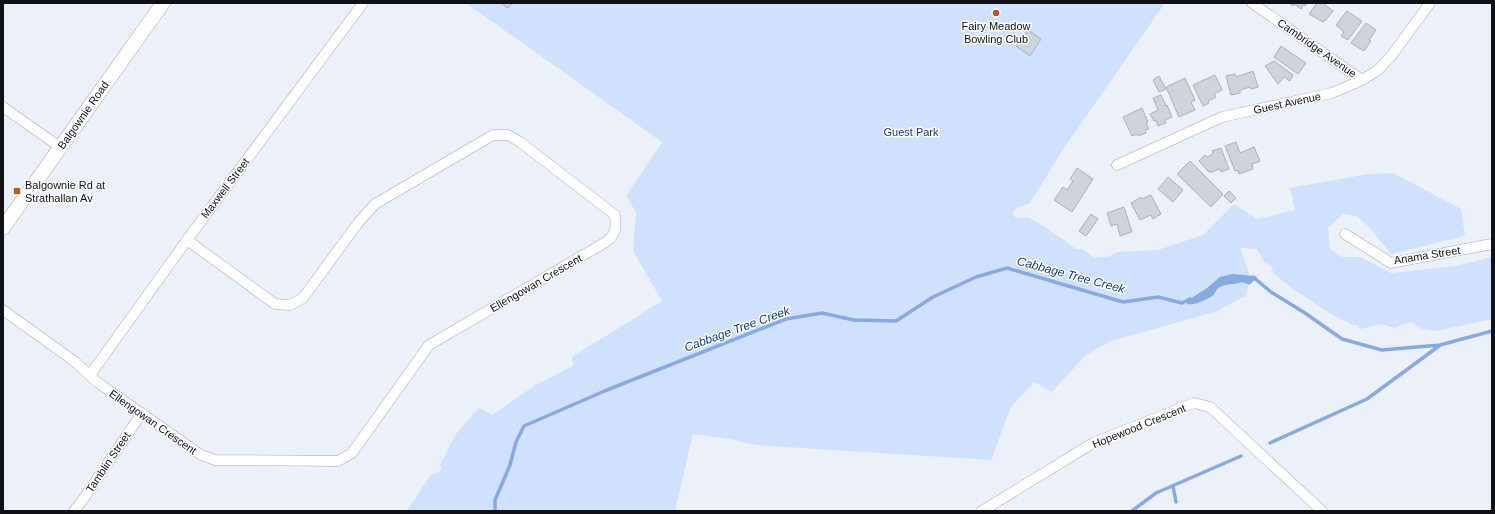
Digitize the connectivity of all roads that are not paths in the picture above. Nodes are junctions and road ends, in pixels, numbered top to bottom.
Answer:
1 (162, 3) edge
2 (363, 3) edge
3 (1252, 3) edge
4 (1430, 3) edge
5 (1362, 80) junction
6 (3, 107) edge
7 (60, 147) junction
8 (1117, 166) dead end
9 (3, 228) edge
10 (1345, 234) dead end
11 (187, 240) junction
12 (1492, 244) edge
13 (3, 310) edge
14 (90, 375) junction
15 (142, 413) junction
16 (74, 511) edge
17 (982, 511) edge
18 (1322, 511) edge

1 - 7 main road, Balgownie Road
2 - 11 street, Maxwell Street
3 - 5 street, Cambridge Avenue
4 - 5 street, Guest Avenue
5 - 8 street, Guest Avenue
6 - 7 street
7 - 9 main road, Balgownie Road
10 - 12 street, Anama Street
11 - 14 street, Maxwell Street
11 - 15 street, Ellengowan Crescent
13 - 14 street, Ellengowan Crescent
14 - 15 street, Ellengowan Crescent
15 - 16 street, Tamblin Street
17 - 18 street, Hopewood Crescent

